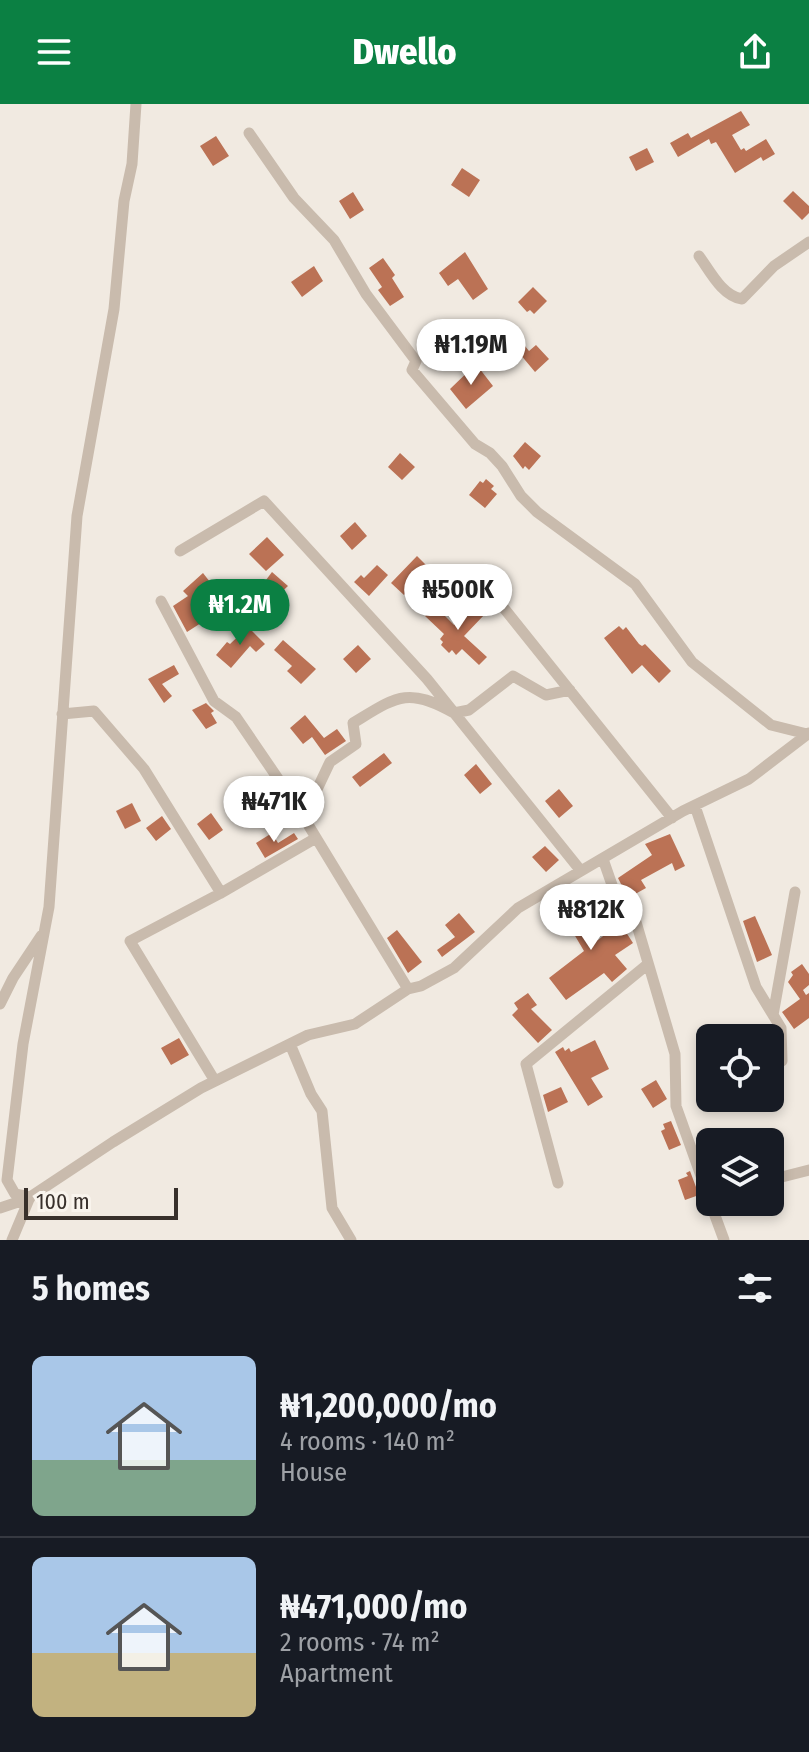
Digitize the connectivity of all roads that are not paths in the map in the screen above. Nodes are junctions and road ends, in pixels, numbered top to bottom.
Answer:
1 (136, 104) edge
2 (249, 133) dead end
3 (809, 242) edge
4 (699, 256) dead end
5 (180, 551) dead end
6 (475, 572) dead end
7 (161, 601) dead end
8 (570, 690) junction
9 (454, 713) junction
10 (62, 714) junction
11 (808, 734) edge
12 (695, 806) junction
13 (298, 808) junction
14 (672, 818) junction
15 (316, 838) junction
16 (603, 859) junction
17 (581, 871) junction
18 (795, 892) dead end
19 (221, 893) junction
20 (44, 932) junction
21 (648, 964) junction
22 (408, 989) junction
23 (0, 1004) edge
24 (773, 1015) junction
25 (779, 1024) edge
26 (290, 1044) junction
27 (215, 1081) junction
28 (696, 1162) edge
29 (809, 1170) edge
30 (784, 1176) edge
31 (558, 1183) dead end
32 (30, 1197) junction
33 (0, 1208) edge
34 (715, 1216) edge
35 (12, 1240) edge
36 (351, 1240) edge
37 (724, 1240) edge

1 - 10 street
2 - 11 street
3 - 4 street
5 - 9 street
6 - 8 street
7 - 13 street
8 - 9 street
8 - 14 street
9 - 13 street
9 - 17 street
10 - 19 street
10 - 20 street
11 - 12 street
12 - 14 street
12 - 24 street
13 - 15 street
14 - 16 street
15 - 19 street
15 - 22 street
16 - 17 street
16 - 21 street
17 - 22 street
18 - 24 street
19 - 27 street
20 - 23 street
20 - 32 street
21 - 28 street
21 - 31 street
22 - 26 street
24 - 25 street
26 - 27 street
26 - 36 street
27 - 32 street
29 - 30 street
32 - 33 street
32 - 35 street
34 - 37 street

